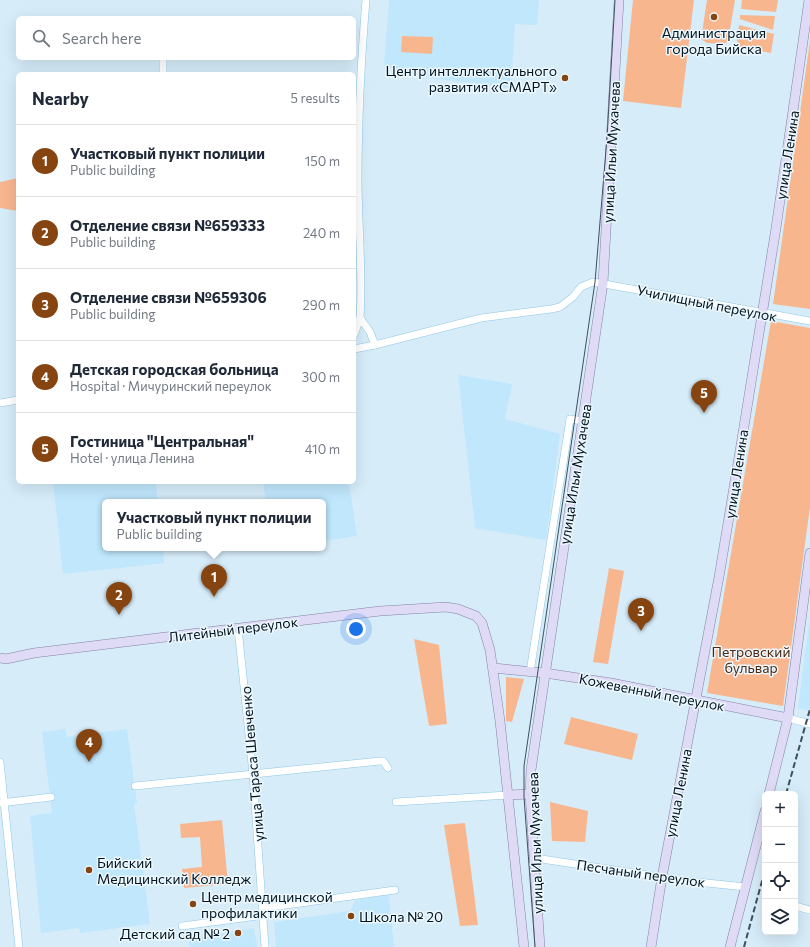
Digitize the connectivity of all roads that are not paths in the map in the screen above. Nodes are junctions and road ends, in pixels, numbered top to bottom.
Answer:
1 (366, 0) edge
2 (619, 0) edge
3 (809, 0) edge
4 (163, 60) edge
5 (164, 72) edge
6 (604, 283) junction
7 (763, 313) junction
8 (360, 318) junction
9 (810, 322) edge
10 (356, 329) edge
11 (375, 345) junction
12 (356, 349) edge
13 (16, 400) edge
14 (0, 403) edge
15 (583, 421) junction
16 (810, 553) edge
17 (467, 611) joint
18 (238, 628) junction
19 (0, 658) edge
20 (493, 668) junction
21 (530, 672) junction
22 (545, 673) junction
23 (695, 700) junction
24 (788, 718) junction
25 (810, 724) edge
26 (0, 762) edge
27 (388, 768) dead end
28 (253, 774) junction
29 (135, 786) dead end
30 (770, 791) edge
31 (530, 794) junction
32 (508, 795) junction
33 (51, 797) dead end
34 (396, 802) dead end
35 (2, 803) edge
36 (762, 823) edge
37 (535, 858) junction
38 (662, 877) junction
39 (746, 887) junction
40 (395, 890) dead end
41 (798, 907) edge
42 (810, 910) edge
43 (264, 911) junction
44 (182, 926) dead end
45 (19, 947) edge
46 (265, 947) edge
47 (524, 947) edge
48 (540, 947) edge
49 (651, 947) edge
50 (730, 947) edge

1 - 8 street
2 - 6 main road, улица Ильи Мухачева
3 - 7 main road, улица Ленина
4 - 5 street
6 - 7 street, Училищный переулок
6 - 11 street, Училищный переулок
6 - 15 main road, улица Ильи Мухачева
7 - 9 street, Училищный переулок
7 - 23 main road, улица Ленина
8 - 10 street
8 - 11 street
11 - 12 street, Училищный переулок
13 - 14 street
15 - 21 street
15 - 22 main road, улица Ильи Мухачева
16 - 24 main road
17 - 18 main road, Литейный переулок
17 - 20 main road, улица Ильи Мухачева
18 - 19 main road, Литейный переулок
18 - 28 street, улица Тараса Шевченко
20 - 21 main road, Кожевенный переулок
20 - 32 main road, улица Ильи Мухачева
21 - 22 main road, Кожевенный переулок
22 - 23 main road, Кожевенный переулок
22 - 31 main road, улица Ильи Мухачева
23 - 24 main road, Кожевенный переулок
23 - 38 main road, улица Ленина
24 - 25 street, Кожевенный переулок
24 - 30 main road
26 - 35 street
27 - 28 street
28 - 29 street
28 - 43 street, улица Тараса Шевченко
31 - 32 main road
31 - 37 main road, улица Ильи Мухачева
32 - 34 street
32 - 47 main road, улица Ильи Мухачева
33 - 35 street
35 - 45 street
36 - 39 main road
37 - 38 street, Песчаный переулок
37 - 48 main road, улица Ильи Мухачева
38 - 39 street, Песчаный переулок
38 - 49 main road, улица Ленина
39 - 50 main road
40 - 43 street
41 - 42 street
43 - 44 street
43 - 46 street, улица Тараса Шевченко

